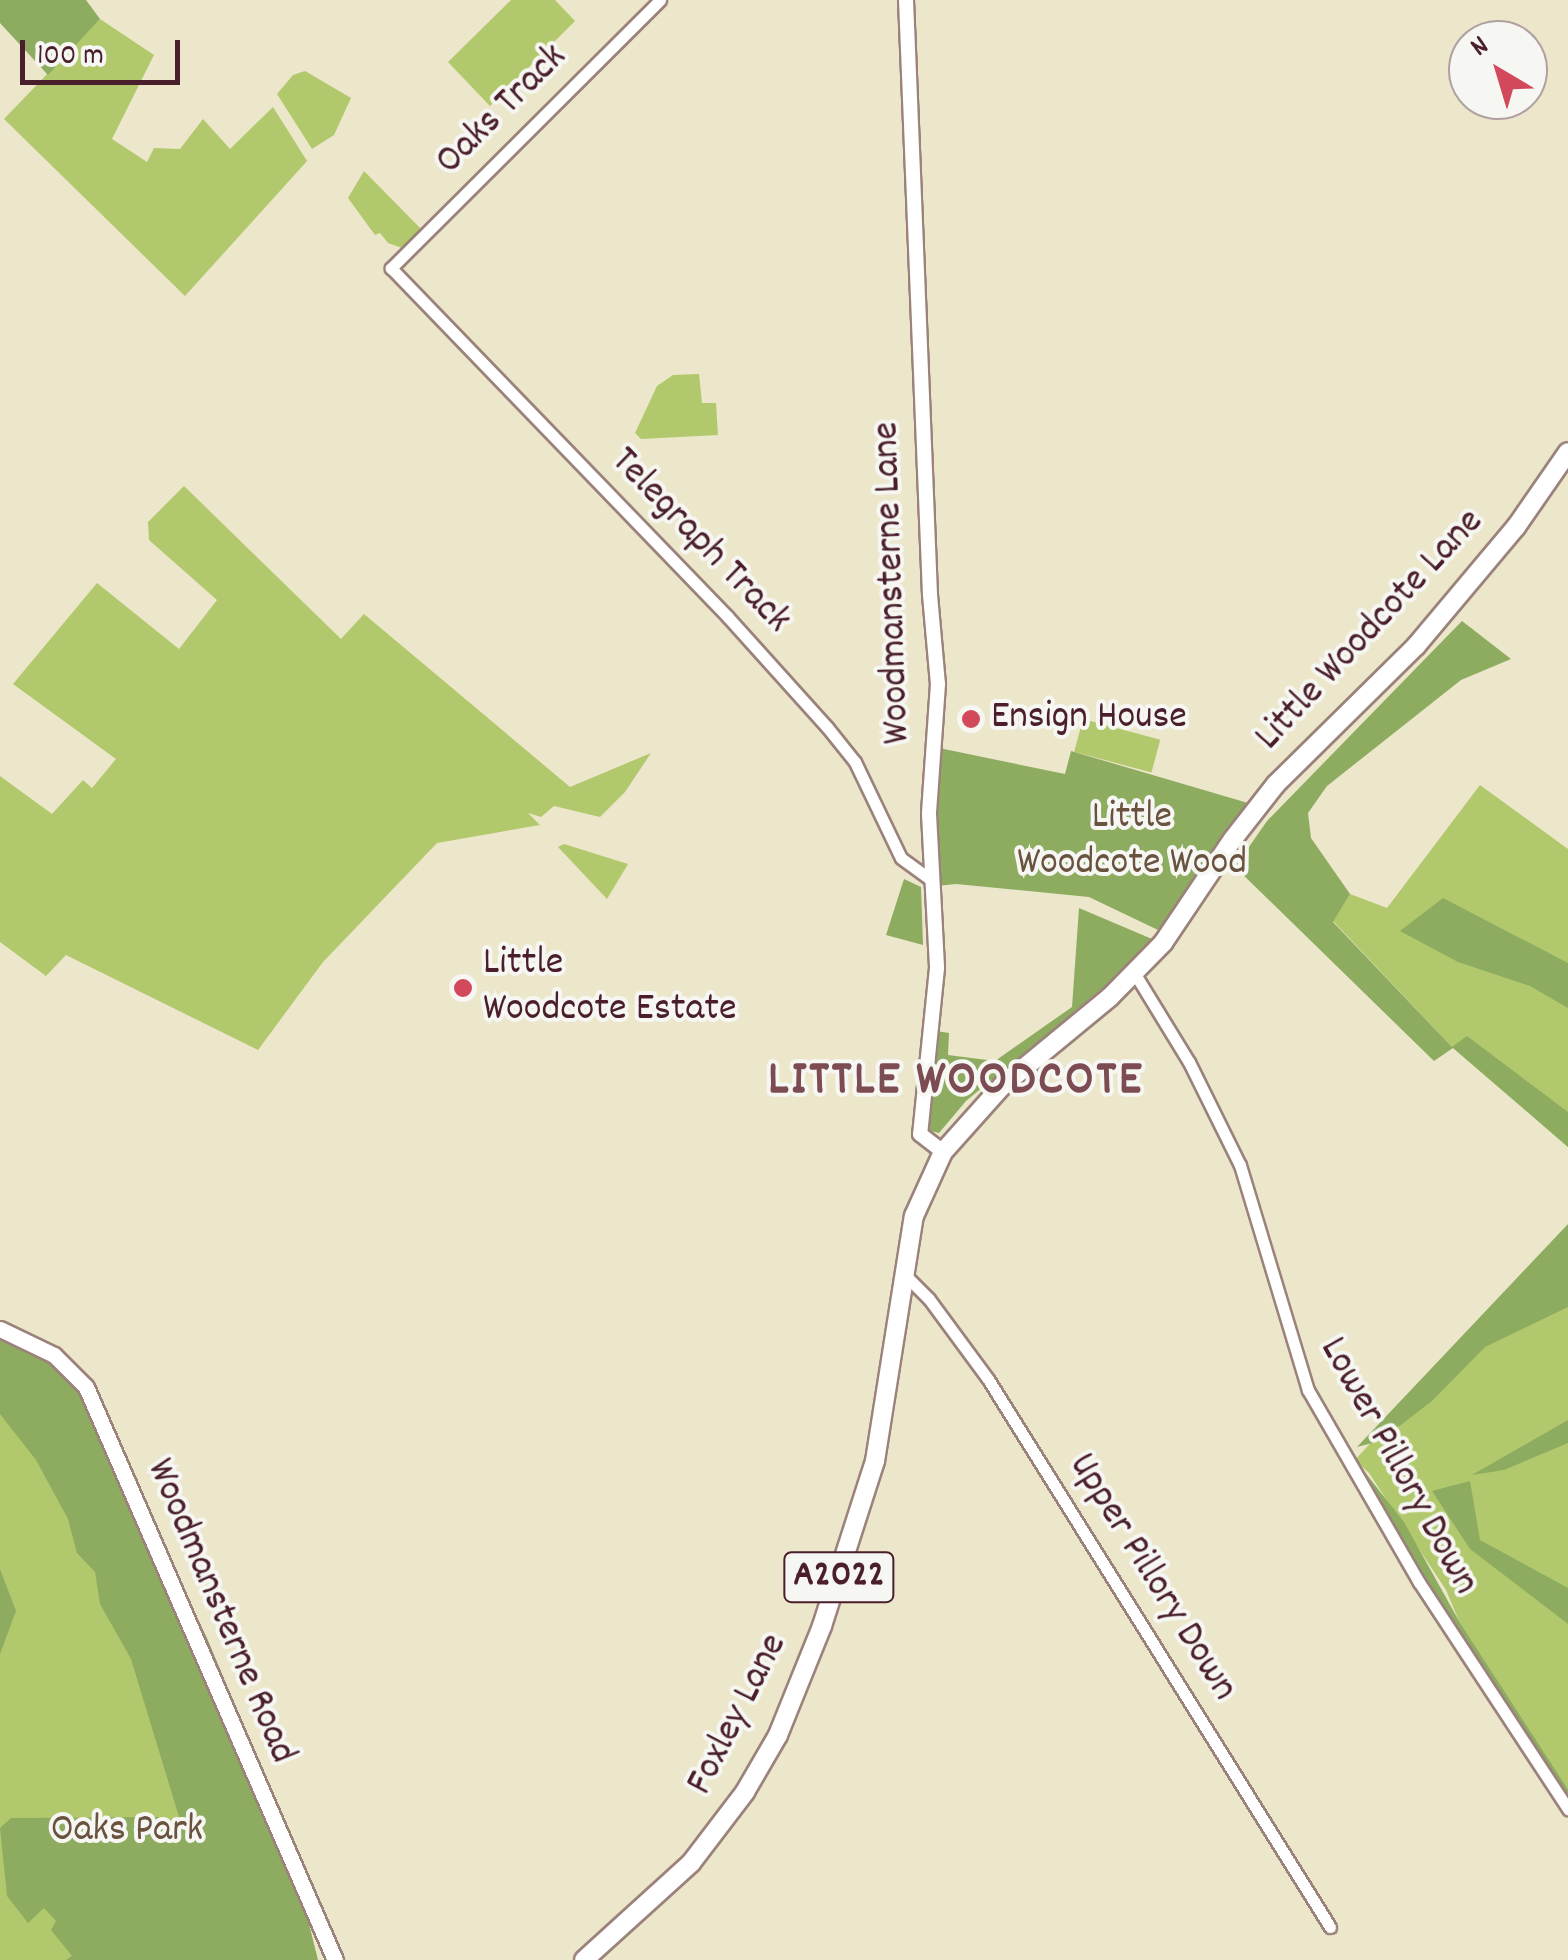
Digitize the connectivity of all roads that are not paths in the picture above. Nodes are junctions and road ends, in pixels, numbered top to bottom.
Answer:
1 (660, 0) edge
2 (906, 0) edge
3 (391, 268) joint
4 (1568, 452) edge
5 (931, 880) junction
6 (1135, 974) junction
7 (943, 1152) junction
8 (914, 1216) joint
9 (903, 1273) junction
10 (0, 1330) edge
11 (1568, 1809) edge
12 (1330, 1927) dead end
13 (335, 1960) edge
14 (584, 1960) edge

1 - 3 street, Oaks Track
2 - 5 street, Woodmansterne Lane
3 - 5 street, Telegraph Track
4 - 6 main road, Little Woodcote Lane / A2022
5 - 7 street, Woodmansterne Lane
6 - 7 main road, Little Woodcote Lane / A2022
6 - 11 street, Lower Pillory Down
7 - 8 main road, Little Woodcote Lane / A2022
8 - 9 main road, Foxley Lane / A2022
9 - 12 street, Upper Pillory Down
9 - 14 main road, Foxley Lane / A2022
10 - 13 main road, Woodmansterne Road

